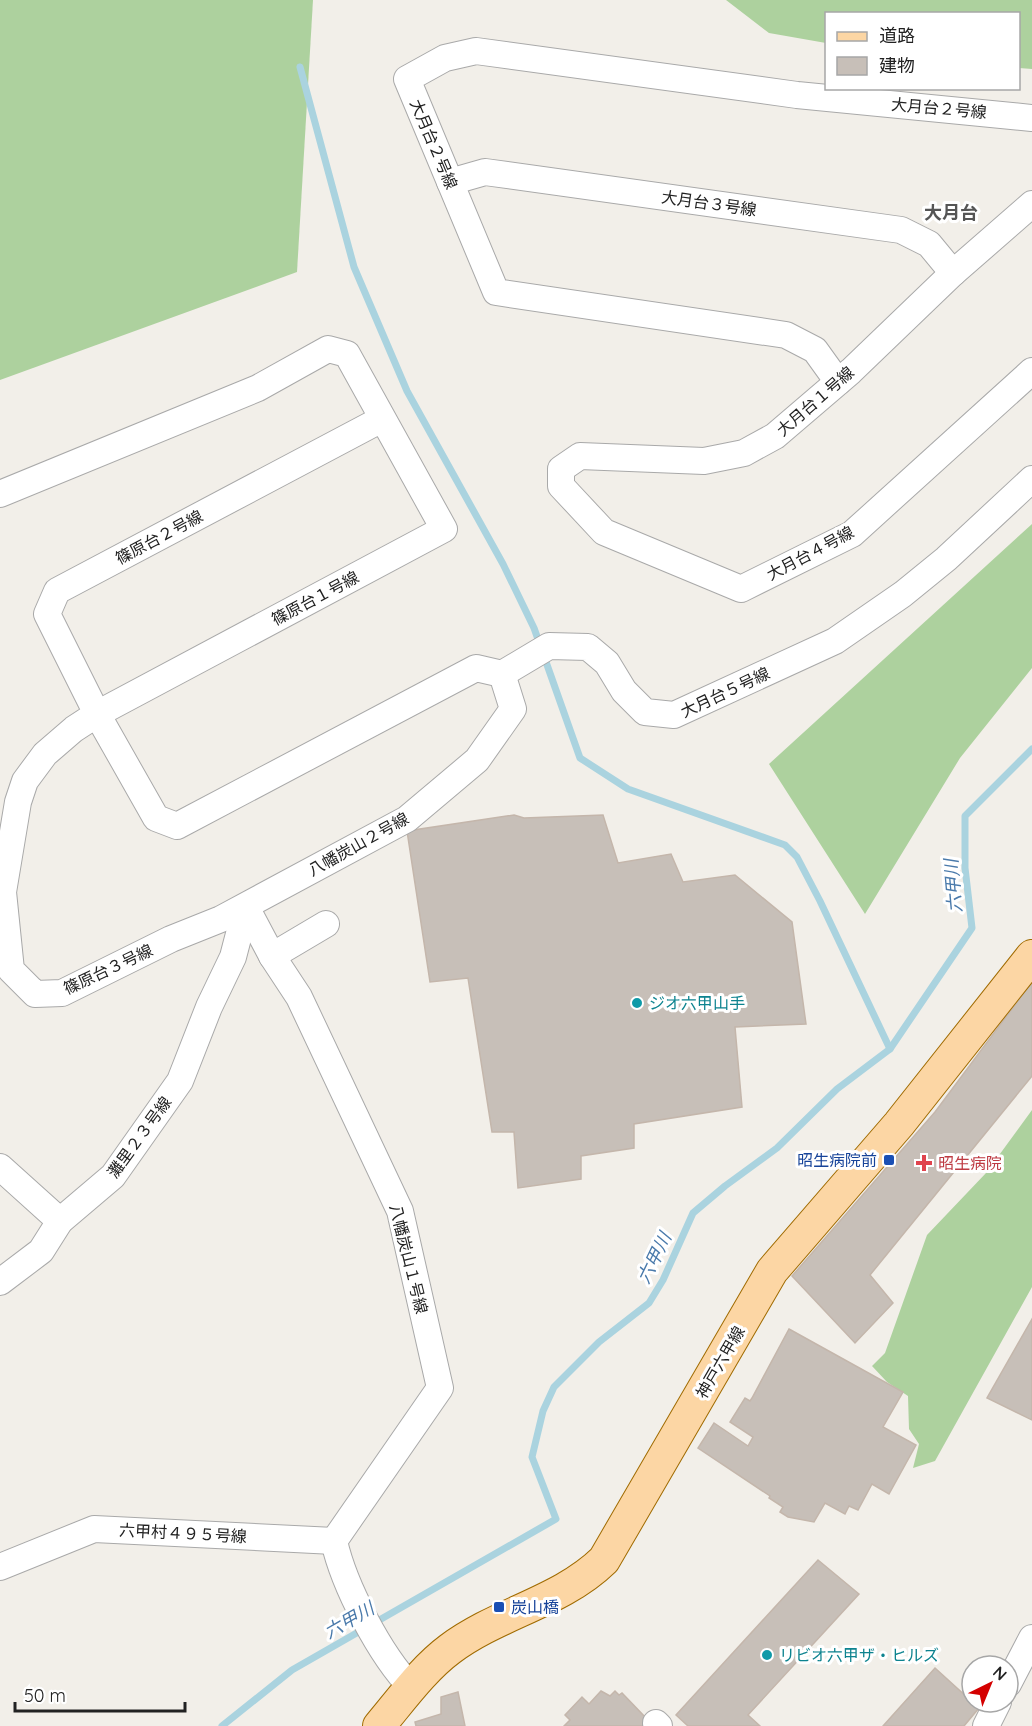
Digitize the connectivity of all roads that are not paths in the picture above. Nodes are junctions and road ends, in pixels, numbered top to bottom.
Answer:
1 (1032, 118) edge
2 (450, 182) junction
3 (1032, 204) edge
4 (953, 273) junction
5 (1032, 371) edge
6 (838, 382) junction
7 (382, 419) junction
8 (1032, 479) edge
9 (561, 486) joint
10 (1, 500) edge
11 (502, 674) junction
12 (97, 714) junction
13 (246, 907) junction
14 (326, 924) dead end
15 (272, 956) junction
16 (1032, 956) edge
17 (0, 1167) edge
18 (60, 1221) junction
19 (0, 1282) edge
20 (334, 1541) junction
21 (0, 1567) edge
22 (1032, 1638) edge
23 (1020, 1661) edge
24 (412, 1688) junction
25 (379, 1726) edge

1 - 2 street, 大月台２号線
2 - 4 street, 大月台３号線
2 - 6 street, 大月台２号線
3 - 4 street, 大月台１号線
4 - 6 street, 大月台１号線
5 - 9 street, 大月台４号線
6 - 9 street, 大月台１号線
7 - 10 street, 篠原台１号線
7 - 12 street, 篠原台２号線
7 - 12 street, 篠原台１号線
8 - 11 street, 大月台５号線
11 - 12 street
11 - 13 street, 八幡炭山２号線
12 - 13 street, 篠原台３号線
13 - 15 street, 八幡炭山１号線
13 - 18 street, 灘里２３号線
14 - 15 street
15 - 20 street, 八幡炭山１号線
16 - 24 main road, 神戸六甲線
17 - 18 street
18 - 19 street, 灘里２３号線
20 - 21 street, 六甲村４９５号線
20 - 24 street
22 - 23 street
24 - 25 main road, 神戸六甲線

